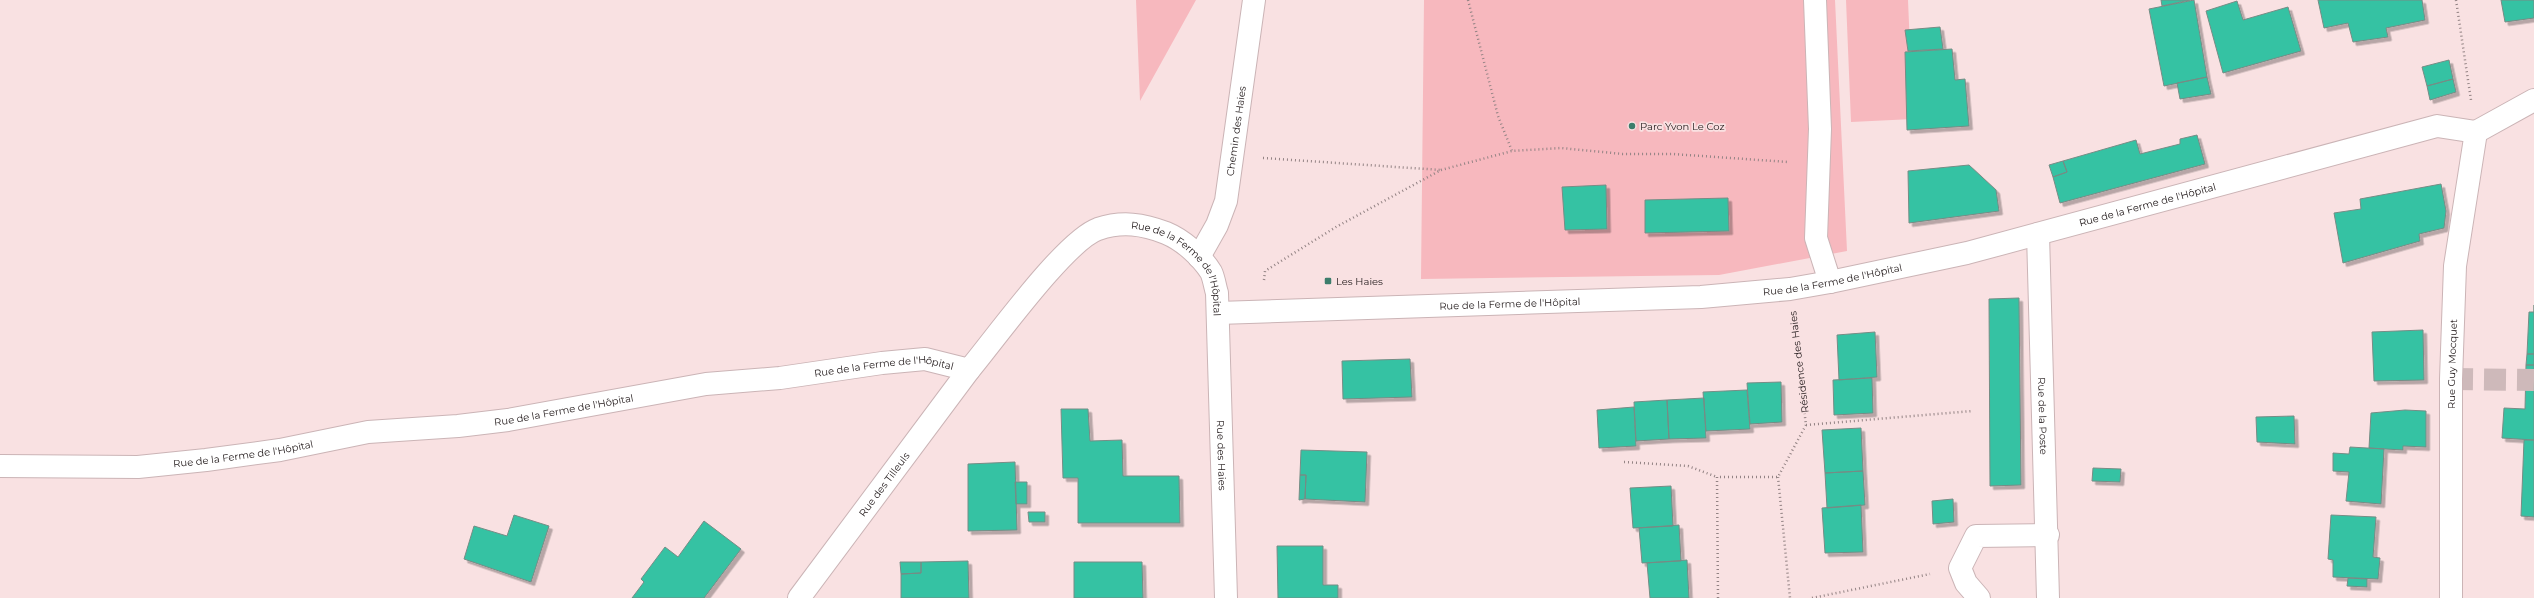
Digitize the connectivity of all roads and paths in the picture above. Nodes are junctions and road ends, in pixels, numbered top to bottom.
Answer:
1 (1254, 0) edge
2 (1468, 0) edge
3 (1815, 0) edge
4 (2456, 0) edge
5 (2534, 100) edge
6 (2476, 132) junction
7 (1512, 151) junction
8 (1232, 156) junction
9 (1819, 164) junction
10 (1441, 170) junction
11 (2038, 234) junction
12 (1199, 257) junction
13 (1830, 282) junction
14 (1790, 289) junction
15 (1262, 311) junction
16 (1218, 313) junction
17 (969, 370) junction
18 (1972, 411) dead end
19 (1806, 425) junction
20 (1624, 462) dead end
21 (0, 466) edge
22 (1716, 477) junction
23 (1778, 477) junction
24 (2048, 535) junction
25 (1960, 568) junction
26 (799, 598) edge
27 (1226, 598) edge
28 (1718, 598) edge
29 (1790, 598) edge
30 (1812, 598) edge
31 (1979, 598) edge
32 (2048, 598) edge
33 (2450, 598) edge

1 - 8 street, Chemin des Haies
2 - 7 path
3 - 9 street
4 - 6 path
5 - 6 street
6 - 11 street, Rue de la Ferme de l'Hôpital
6 - 33 street, Rue Guy Mocquet
7 - 9 path
7 - 10 path
8 - 10 path
8 - 12 street, Chemin des Haies
9 - 13 street
10 - 15 path
11 - 13 street, Rue de la Ferme de l'Hôpital
11 - 24 street, Rue de la Poste
12 - 16 street, Rue de la Ferme de l'Hôpital
12 - 17 street, Rue de la Ferme de l'Hôpital
13 - 14 street, Rue de la Ferme de l'Hôpital
14 - 15 street, Rue de la Ferme de l'Hôpital
14 - 19 path, Résidence des Haies
15 - 16 street, Rue de la Ferme de l'Hôpital
16 - 27 street, Rue des Haies
17 - 21 street, Rue de la Ferme de l'Hôpital
17 - 26 street, Rue des Tilleuls
18 - 19 path
19 - 23 path, Résidence des Haies
20 - 22 path
22 - 23 path
22 - 28 path
23 - 29 path
24 - 25 street
24 - 32 street, Rue de la Poste
25 - 30 path
25 - 31 street

